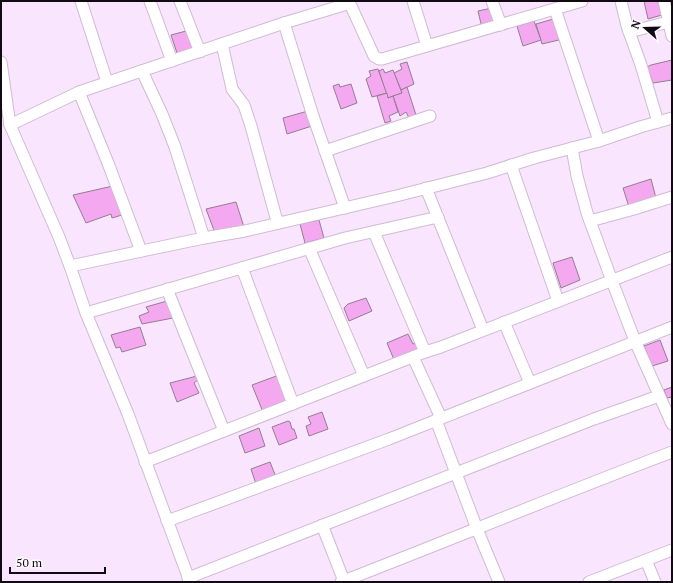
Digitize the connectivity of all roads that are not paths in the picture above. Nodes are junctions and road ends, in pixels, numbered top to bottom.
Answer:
1 (81, 1) edge
2 (150, 1) edge
3 (180, 1) edge
4 (413, 1) edge
5 (492, 1) edge
6 (582, 1) edge
7 (621, 1) edge
8 (664, 1) edge
9 (558, 6) edge
10 (670, 22) edge
11 (284, 23) junction
12 (501, 25) junction
13 (629, 32) junction
14 (672, 36) edge
15 (222, 44) junction
16 (427, 46) junction
17 (200, 52) junction
18 (172, 61) junction
19 (1, 62) edge
20 (142, 71) junction
21 (107, 82) junction
22 (79, 92) junction
23 (430, 116) dead end
24 (672, 118) edge
25 (658, 122) junction
26 (10, 125) junction
27 (599, 141) junction
28 (572, 148) junction
29 (325, 151) junction
30 (511, 165) junction
31 (426, 188) junction
32 (672, 197) edge
33 (345, 208) junction
34 (438, 217) junction
35 (590, 221) junction
36 (278, 223) junction
37 (374, 232) junction
38 (204, 238) junction
39 (310, 248) junction
40 (141, 252) junction
41 (672, 257) edge
42 (70, 266) junction
43 (242, 268) junction
44 (612, 281) junction
45 (168, 289) junction
46 (558, 301) junction
47 (86, 313) junction
48 (504, 322) junction
49 (672, 327) edge
50 (483, 330) junction
51 (635, 341) junction
52 (425, 352) junction
53 (413, 357) junction
54 (364, 376) junction
55 (530, 383) junction
56 (659, 396) junction
57 (293, 404) junction
58 (439, 419) junction
59 (672, 424) edge
60 (224, 431) junction
61 (672, 452) edge
62 (145, 462) junction
63 (456, 473) junction
64 (167, 521) junction
65 (322, 525) junction
66 (477, 529) junction
67 (672, 550) edge
68 (646, 560) junction
69 (189, 580) edge
70 (343, 581) edge
71 (499, 582) edge
72 (589, 582) edge
73 (655, 582) edge

1 - 21 street
2 - 18 street
3 - 17 street
4 - 16 street
5 - 12 street
6 - 9 street
7 - 13 street
8 - 10 street
9 - 12 street
9 - 27 street
10 - 13 street
10 - 14 street
11 - 15 street
11 - 16 street
11 - 29 street
12 - 16 street
13 - 25 street
15 - 17 street
15 - 36 street
17 - 18 street
18 - 20 street
19 - 26 street
20 - 21 street
20 - 38 street
21 - 22 street
22 - 26 street
22 - 40 street
23 - 29 street
24 - 25 street
25 - 27 street
26 - 42 street
27 - 28 street
28 - 30 street
28 - 35 street
29 - 33 street
30 - 31 street
30 - 46 street
31 - 33 street
31 - 34 street
32 - 35 street
33 - 36 street
34 - 37 street
34 - 50 street
35 - 44 street
36 - 38 street
37 - 39 street
37 - 52 street
38 - 40 street
39 - 43 street
39 - 54 street
40 - 42 street
41 - 44 street
42 - 47 street
43 - 45 street
43 - 57 street
44 - 46 street
44 - 51 street
45 - 47 street
45 - 60 street
46 - 48 street
47 - 62 street
48 - 50 street
48 - 55 street
49 - 51 street
50 - 52 street
51 - 55 street
51 - 56 street
52 - 53 street
53 - 54 street
53 - 58 street
54 - 57 street
55 - 58 street
56 - 59 street
56 - 63 street
57 - 60 street
58 - 63 street
58 - 64 street
60 - 62 street
61 - 66 street
62 - 64 street
63 - 65 street
63 - 66 street
64 - 69 street
65 - 69 street
65 - 70 street
66 - 70 street
66 - 71 street
67 - 68 street
68 - 72 street
68 - 73 street

